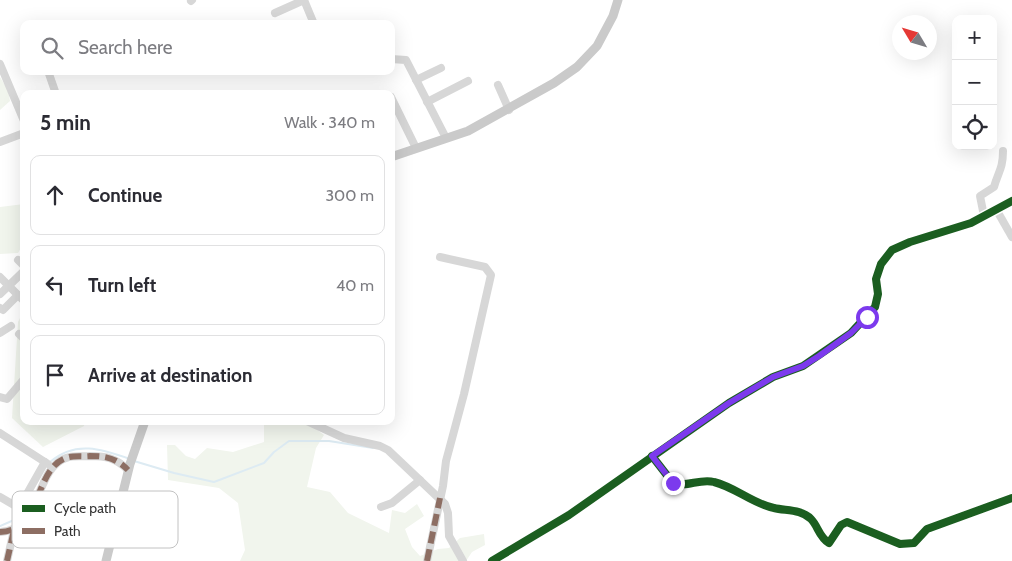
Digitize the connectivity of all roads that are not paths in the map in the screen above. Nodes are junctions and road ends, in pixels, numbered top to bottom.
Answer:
1 (304, 0) edge
2 (618, 0) edge
3 (275, 13) dead end
4 (311, 20) edge
5 (395, 59) edge
6 (0, 64) edge
7 (441, 68) dead end
8 (49, 75) edge
9 (416, 80) junction
10 (468, 81) dead end
11 (498, 85) dead end
12 (52, 90) edge
13 (427, 102) junction
14 (395, 105) edge
15 (20, 106) edge
16 (509, 110) junction
17 (20, 134) edge
18 (446, 138) junction
19 (0, 142) edge
20 (416, 148) junction
21 (1004, 151) dead end
22 (395, 156) edge
23 (1012, 201) edge
24 (996, 209) junction
25 (984, 216) junction
26 (1012, 237) edge
27 (440, 257) dead end
28 (20, 275) edge
29 (0, 276) edge
30 (10, 286) junction
31 (0, 294) edge
32 (20, 297) edge
33 (20, 299) edge
34 (0, 308) edge
35 (11, 326) dead end
36 (0, 333) edge
37 (20, 384) edge
38 (0, 397) edge
39 (144, 425) edge
40 (316, 425) edge
41 (0, 433) edge
42 (652, 456) junction
43 (50, 465) junction
44 (129, 467) junction
45 (420, 480) junction
46 (31, 491) edge
47 (38, 491) edge
48 (123, 491) edge
49 (0, 497) edge
50 (440, 498) junction
51 (1012, 498) edge
52 (12, 504) edge
53 (381, 507) dead end
54 (12, 539) edge
55 (109, 548) edge
56 (7, 561) edge
57 (106, 561) edge
58 (427, 561) edge
59 (463, 561) edge
60 (492, 561) edge

1 - 3 street
1 - 4 street
2 - 16 main road
5 - 9 street
6 - 15 street
7 - 9 street
8 - 12 street
9 - 13 street
10 - 13 street
11 - 16 street
13 - 18 street
14 - 20 street
16 - 18 main road
17 - 19 street
18 - 20 main road
20 - 22 main road
21 - 25 street
23 - 24 street
24 - 25 street
24 - 26 street
25 - 42 street
27 - 50 street
28 - 30 street
29 - 30 street
30 - 31 street
30 - 32 street
33 - 34 street
35 - 36 street
37 - 38 street
39 - 44 main road
40 - 45 street
41 - 43 street
42 - 51 street
42 - 60 street
43 - 44 street
43 - 46 street
43 - 47 street
44 - 48 main road
45 - 50 street
45 - 53 street
49 - 52 street
50 - 58 street
50 - 59 street
54 - 56 street
55 - 57 main road

